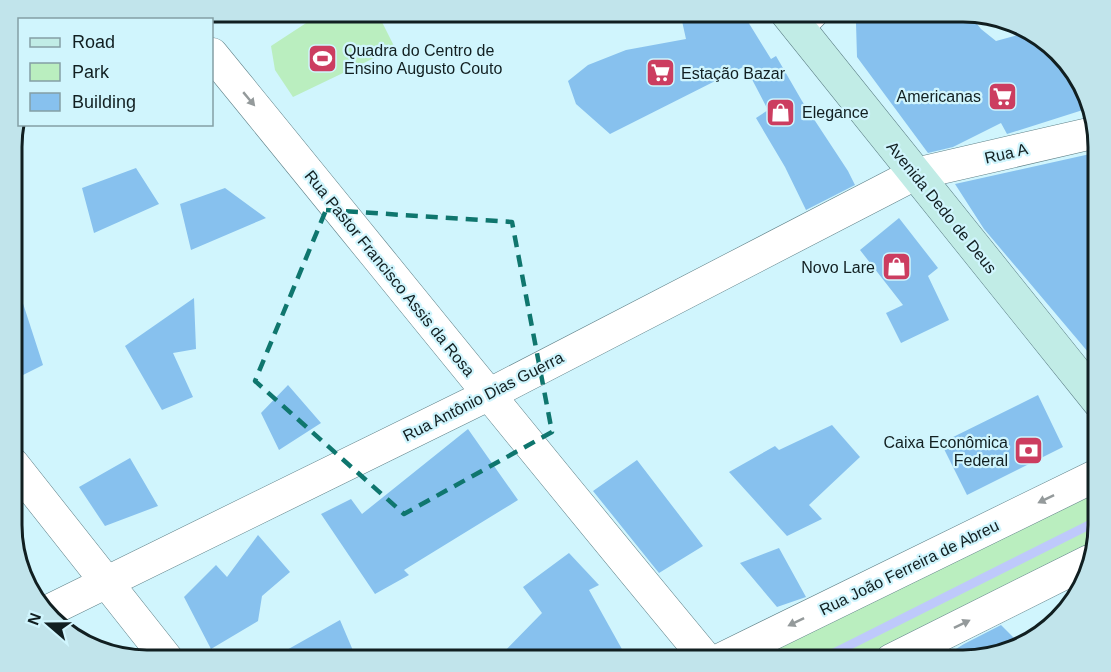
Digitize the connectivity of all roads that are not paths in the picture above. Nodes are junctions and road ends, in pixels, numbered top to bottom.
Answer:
1 (803, 22) edge
2 (213, 55) edge
3 (1087, 134) edge
4 (915, 174) junction
5 (1088, 388) edge
6 (488, 395) junction
7 (22, 476) edge
8 (1088, 479) edge
9 (1082, 565) edge
10 (106, 583) junction
11 (78, 597) edge
12 (697, 649) edge
13 (741, 649) edge
14 (913, 649) edge
15 (160, 650) edge

1 - 4 main road, Avenida Dedo de Deus
2 -> 6 street, Rua Pastor Francisco Assis da Rosa
3 - 4 street, Rua A
4 - 5 main road, Avenida Dedo de Deus
4 - 6 street, Rua Antônio Dias Guerra
6 - 10 street, Rua Antônio Dias Guerra
6 - 12 street, Rua Pastor Francisco Assis da Rosa
7 - 10 street
8 -> 13 street, Rua João Ferreira de Abreu
14 -> 9 street
10 - 11 street, Rua Antônio Dias Guerra
10 - 15 street

